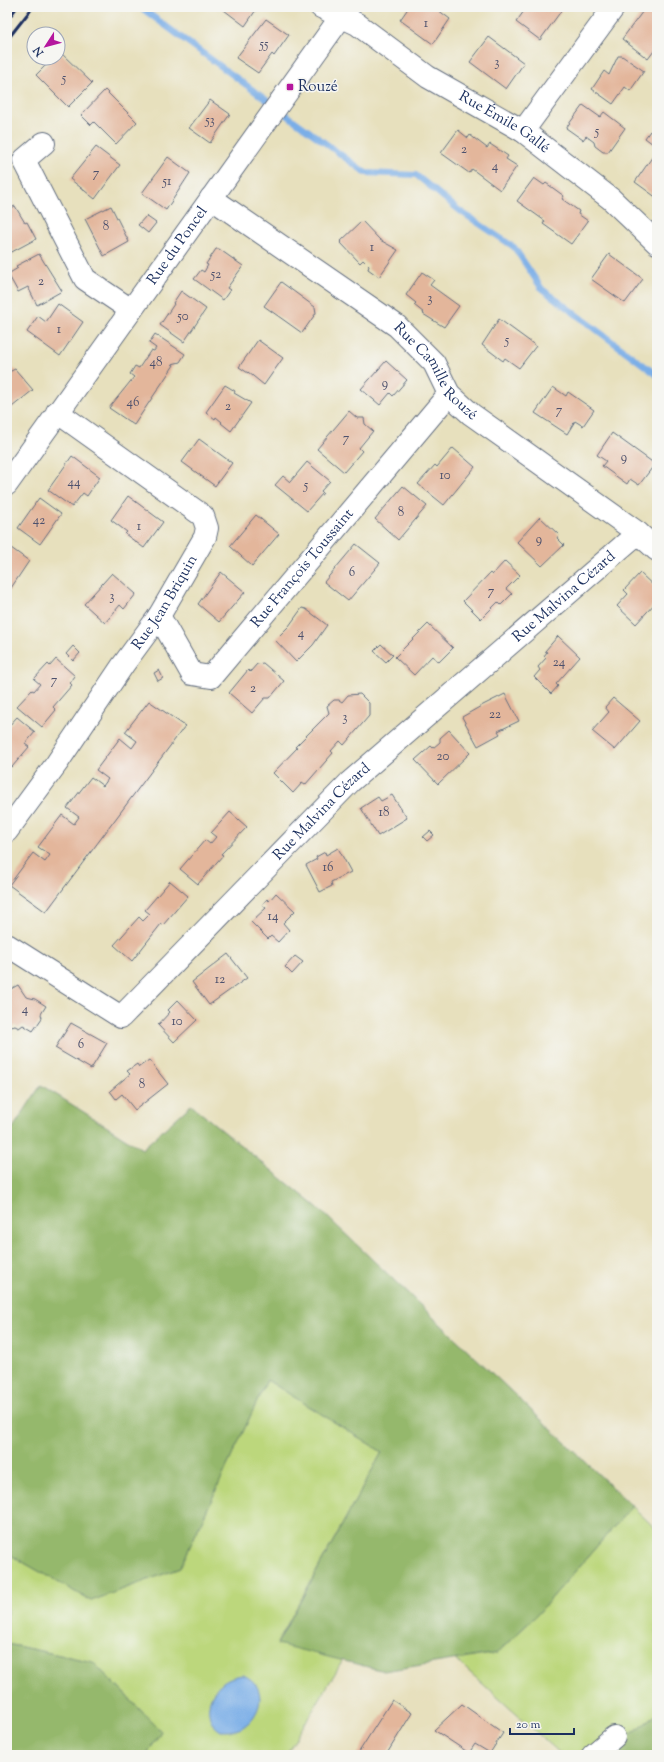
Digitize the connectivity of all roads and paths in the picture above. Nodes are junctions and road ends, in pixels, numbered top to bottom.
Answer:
1 (321, 7) edge
2 (614, 7) edge
3 (344, 12) edge
4 (523, 131) junction
5 (44, 143) dead end
6 (211, 198) junction
7 (657, 243) edge
8 (131, 310) junction
9 (449, 394) junction
10 (57, 412) junction
11 (13, 461) edge
12 (7, 484) edge
13 (638, 533) junction
14 (657, 550) edge
15 (159, 616) junction
16 (7, 831) edge
17 (7, 944) edge
18 (614, 1737) dead end
19 (593, 1755) edge

1 - 3 street, Rue Émile Gallé
2 - 4 street
3 - 4 street, Rue Émile Gallé
3 - 6 street, Rue du Poncel
4 - 7 street, Rue Émile Gallé
5 - 8 street
6 - 8 street, Rue du Poncel
6 - 9 street, Rue Camille Rouzé
8 - 10 street, Rue du Poncel
9 - 13 street, Rue Camille Rouzé
9 - 15 street, Rue François Toussaint
10 - 11 street, Rue du Poncel
10 - 15 street, Rue Jean Briquin
11 - 12 street, Rue du Poncel
13 - 14 street, Rue Camille Rouzé
13 - 17 street, Rue Malvina Cézard
15 - 16 street, Rue Jean Briquin
18 - 19 street

